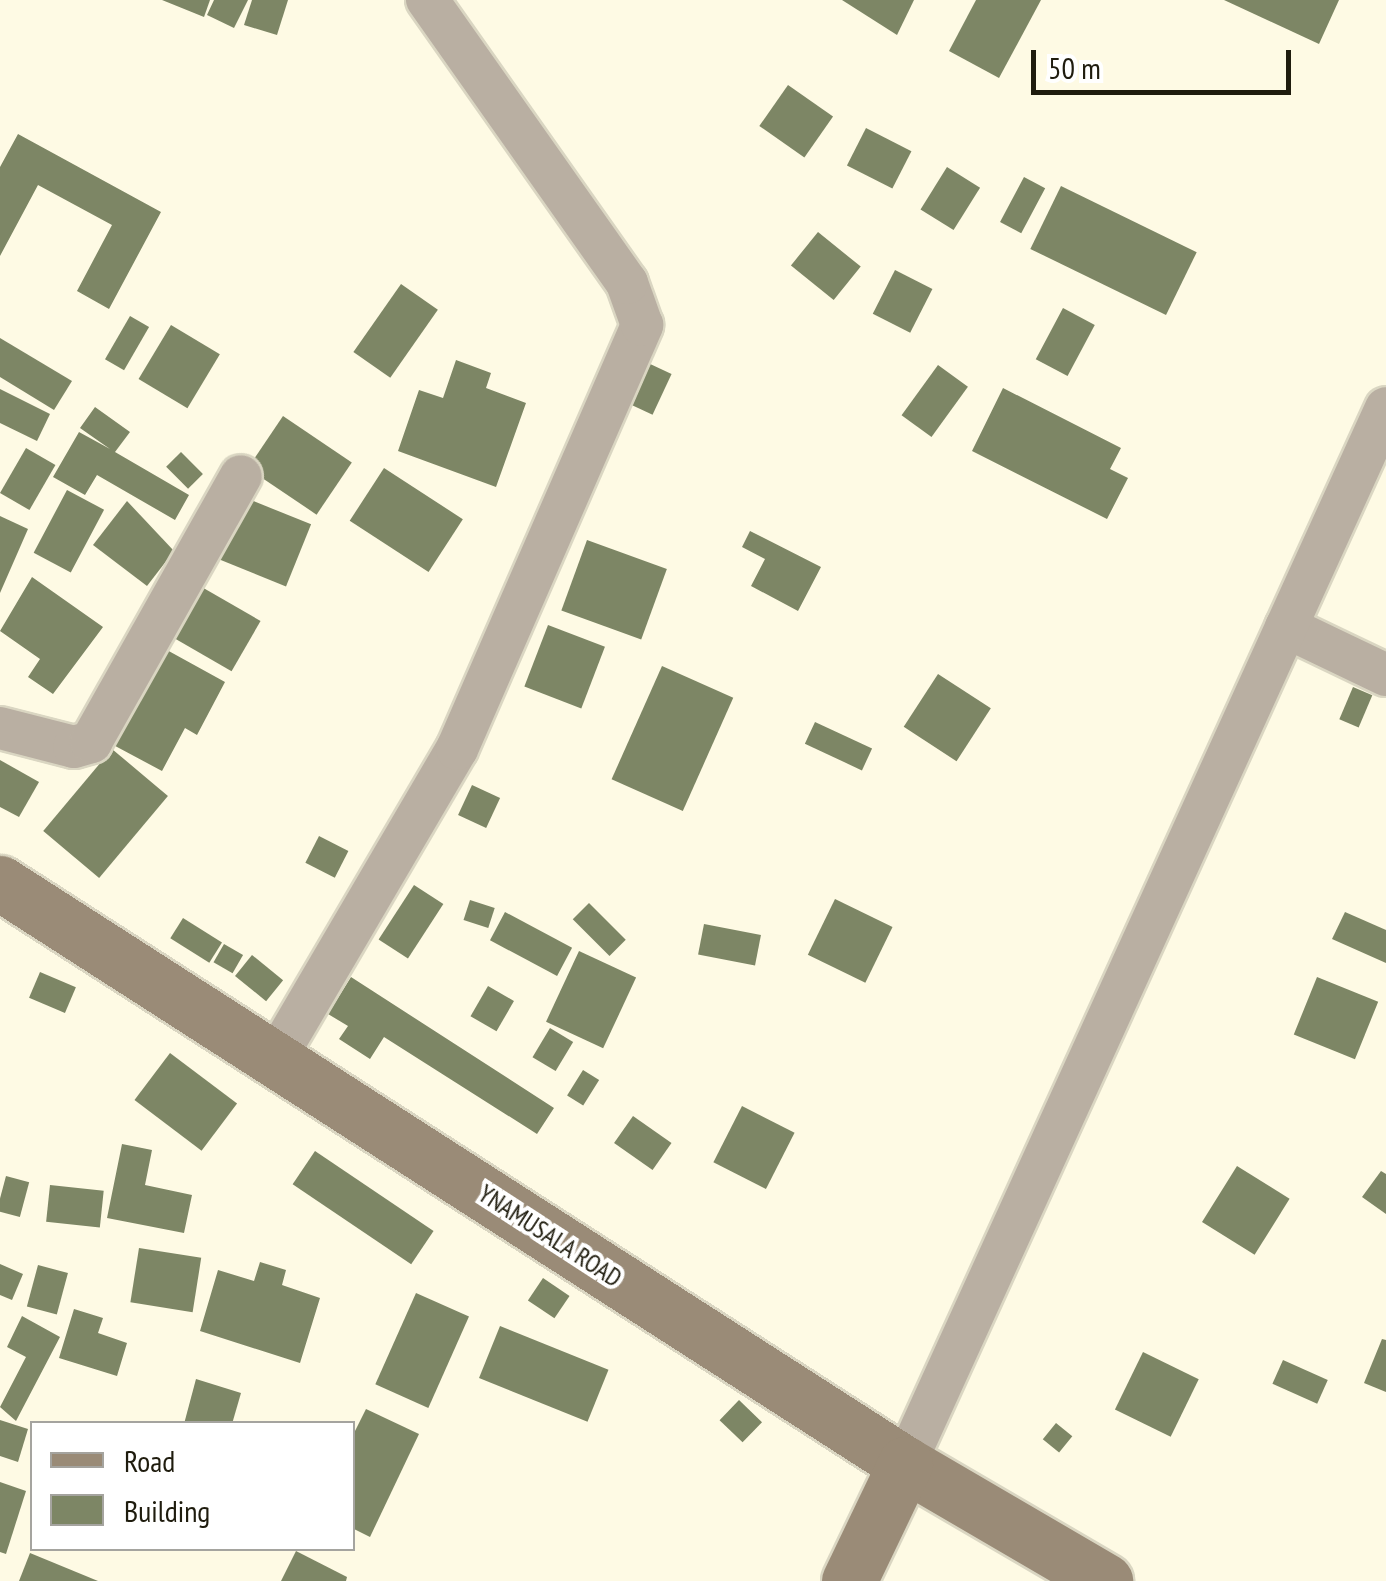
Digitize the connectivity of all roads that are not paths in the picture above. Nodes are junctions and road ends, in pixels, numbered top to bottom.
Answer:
1 (427, 0) edge
2 (1386, 408) edge
3 (241, 476) dead end
4 (1286, 627) junction
5 (1386, 675) edge
6 (0, 728) edge
7 (0, 883) edge
8 (274, 1058) junction
9 (904, 1464) junction
10 (849, 1581) edge
11 (1105, 1581) edge

1 - 8 street
2 - 4 street
3 - 6 street
4 - 5 street
4 - 9 street
7 - 8 main road, YNAMUSALA ROAD
8 - 9 main road, YNAMUSALA ROAD
9 - 10 main road
9 - 11 main road, YNAMUSALA ROAD

